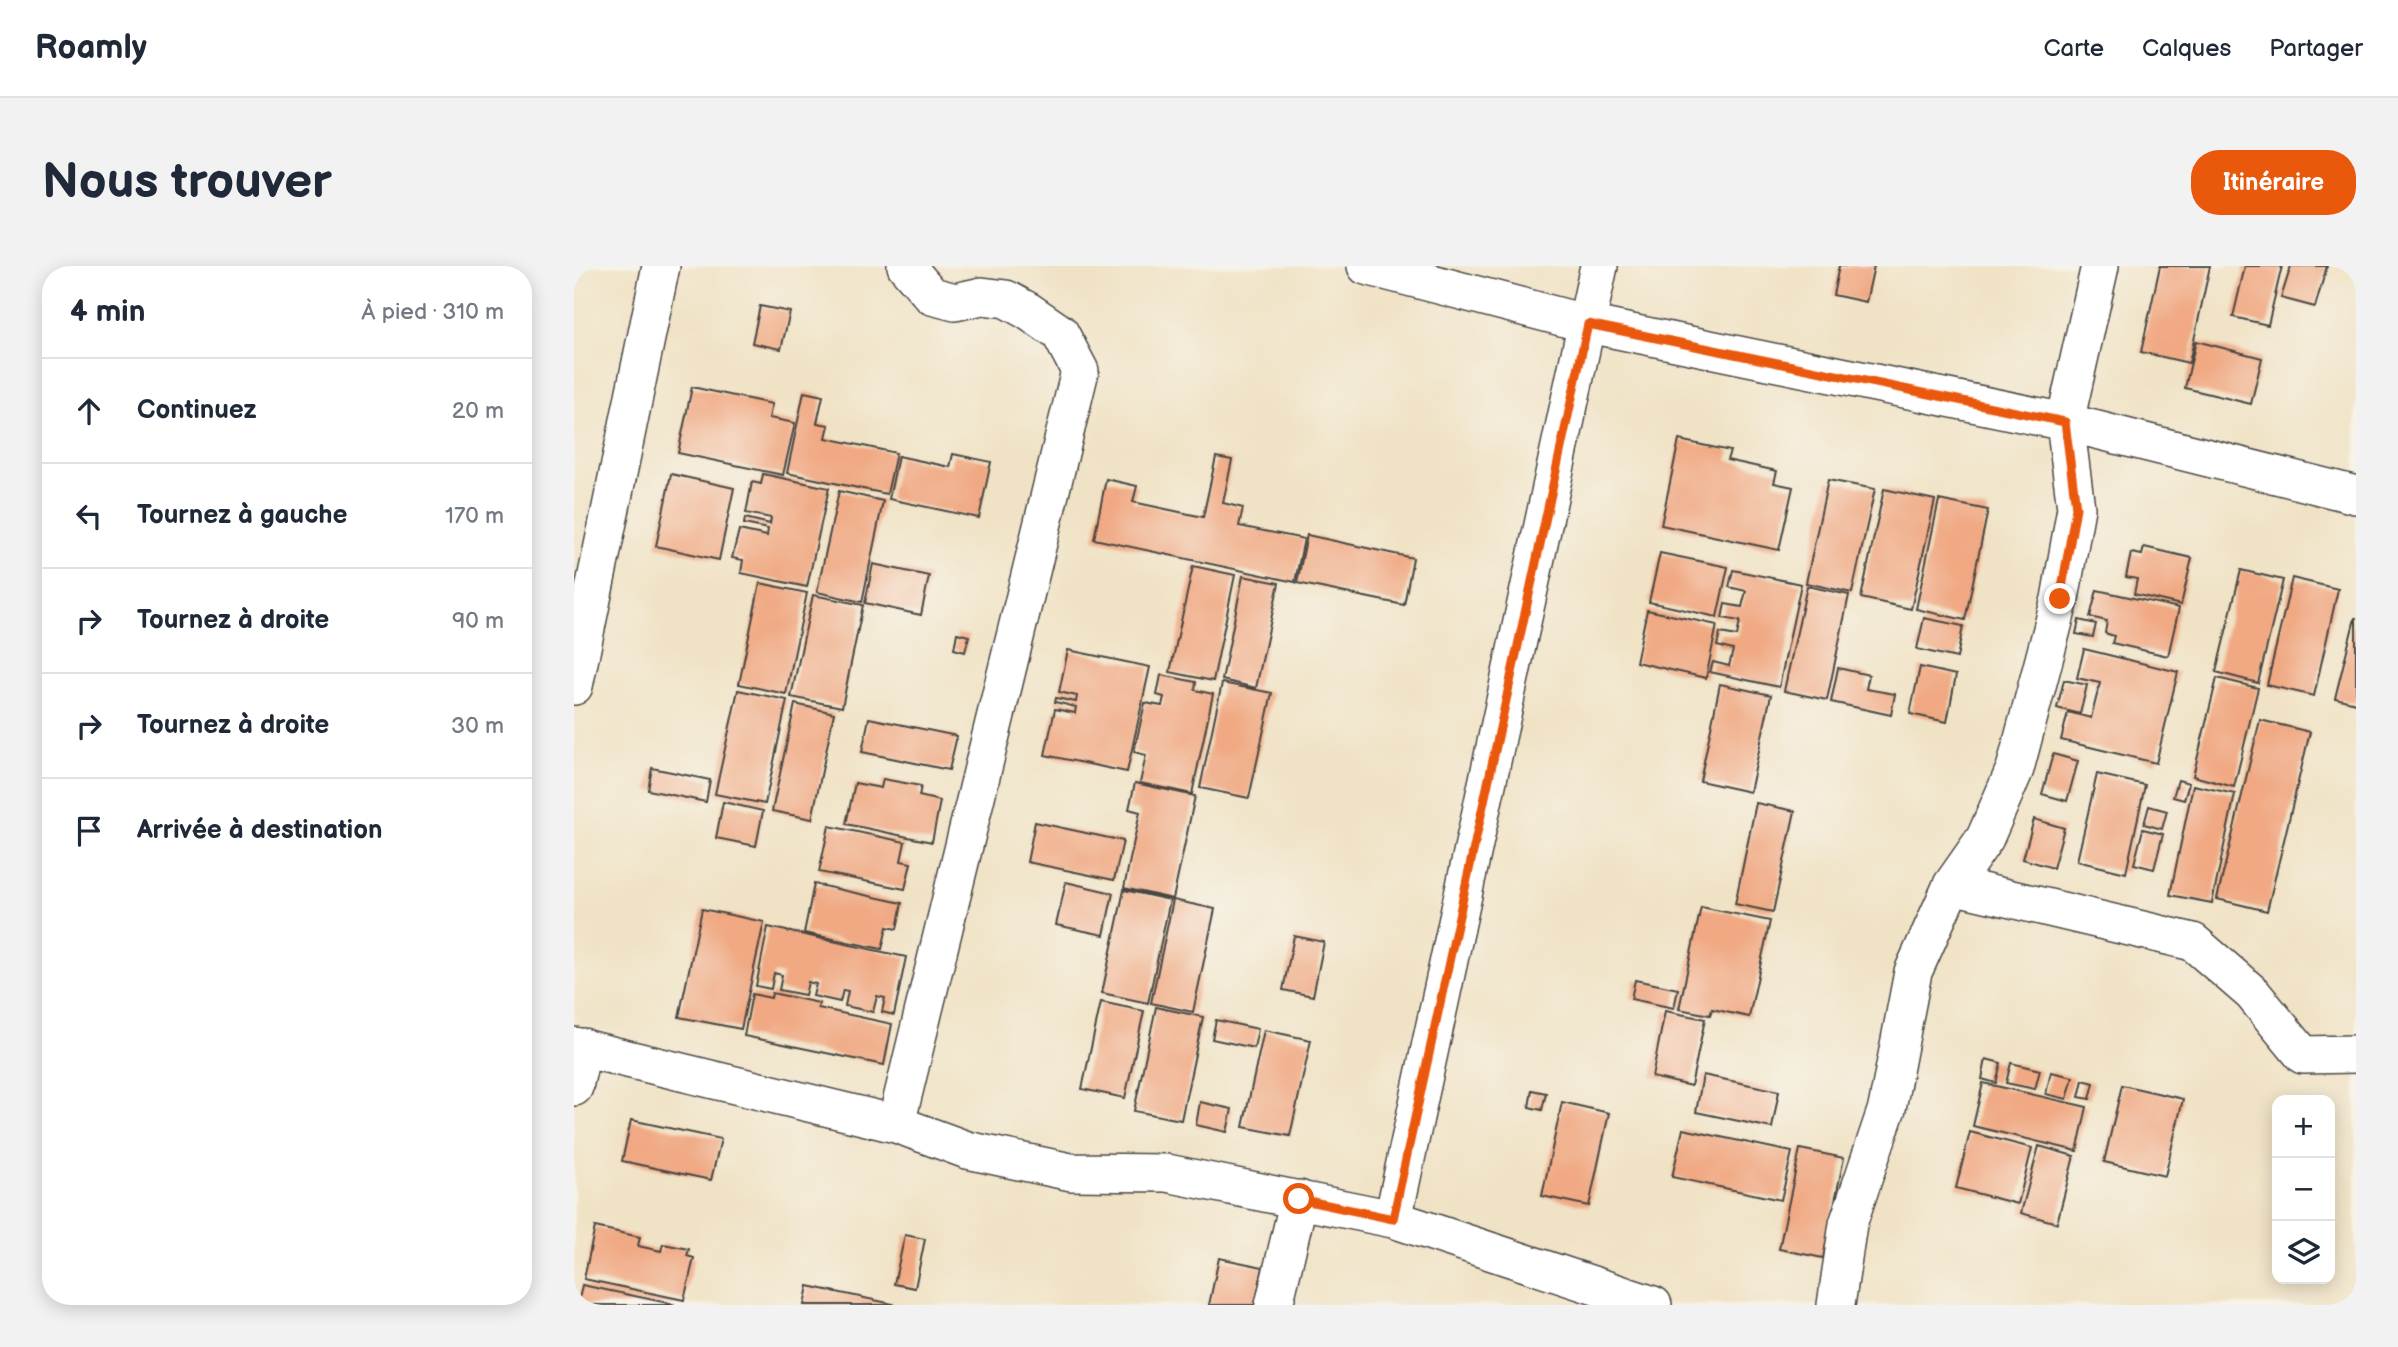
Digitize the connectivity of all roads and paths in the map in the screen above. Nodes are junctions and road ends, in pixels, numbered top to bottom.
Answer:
1 (661, 266) edge
2 (906, 266) edge
3 (1366, 266) edge
4 (1600, 266) edge
5 (2100, 266) edge
6 (1588, 324) junction
7 (2065, 422) junction
8 (2348, 490) edge
9 (574, 686) edge
10 (1952, 885) junction
11 (578, 1046) edge
12 (2356, 1054) edge
13 (574, 1087) edge
14 (896, 1124) junction
15 (1299, 1199) junction
16 (1393, 1219) junction
17 (1274, 1305) edge
18 (1653, 1305) edge
19 (1836, 1305) edge

1 - 9 street
2 - 14 street
3 - 6 street
4 - 6 street
5 - 7 street
6 - 7 street
6 - 16 street
7 - 8 street
7 - 10 street
10 - 12 street
10 - 19 street
11 - 13 street
11 - 14 street
14 - 15 street
15 - 16 street
15 - 17 street
16 - 18 street

